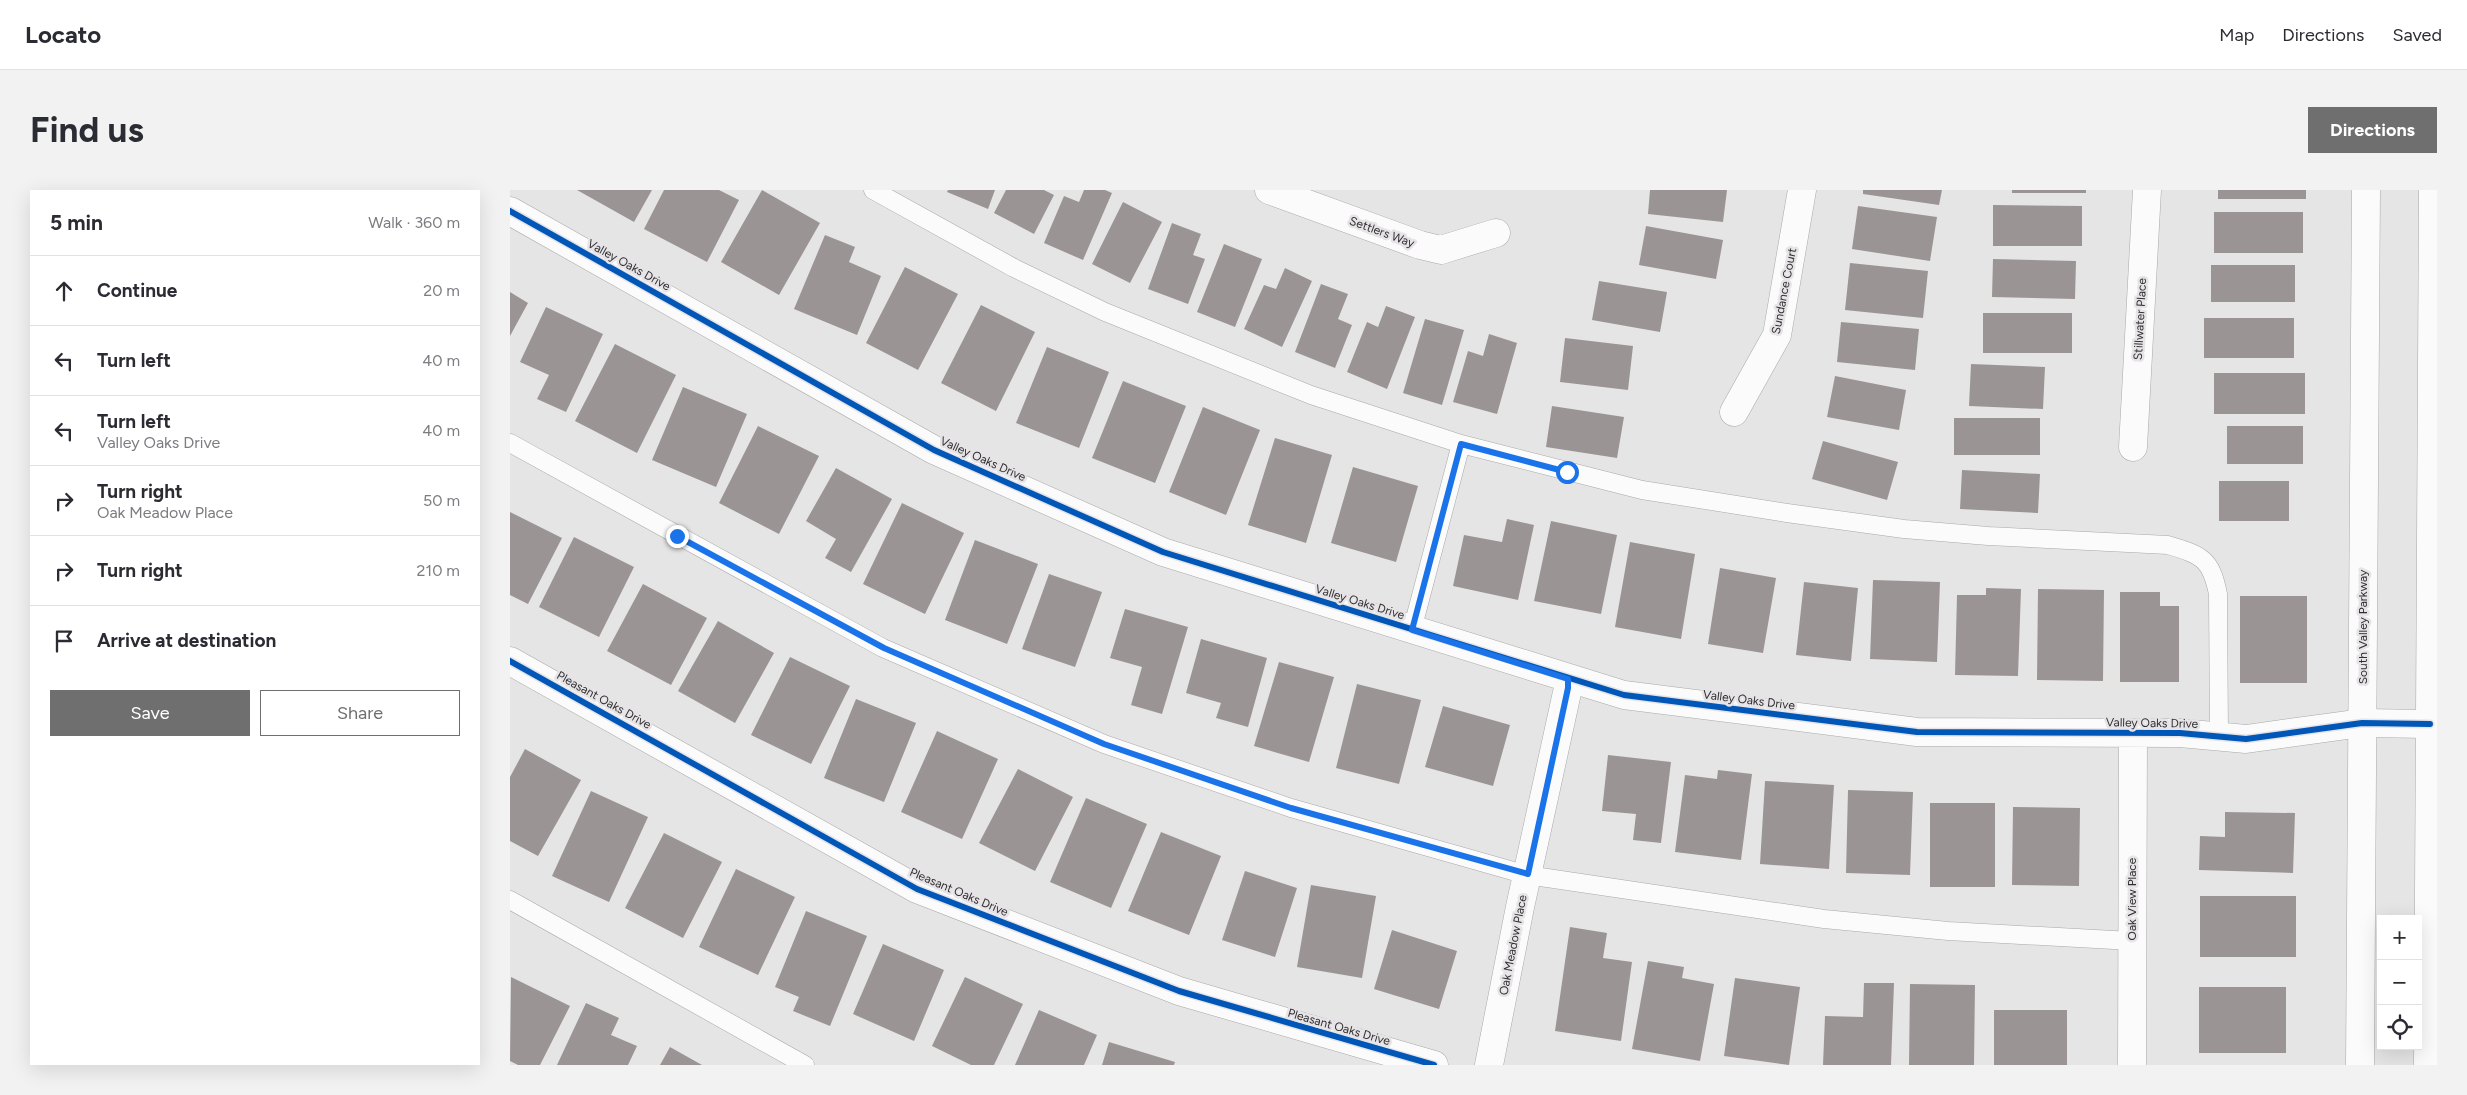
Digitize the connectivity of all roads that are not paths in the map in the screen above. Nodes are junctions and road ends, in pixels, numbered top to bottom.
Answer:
1 (873, 190) edge
2 (1270, 190) edge
3 (1802, 190) edge
4 (2147, 190) edge
5 (2366, 190) edge
6 (2433, 190) edge
7 (510, 211) edge
8 (1496, 233) dead end
9 (1734, 412) dead end
10 (510, 443) edge
11 (1461, 444) junction
12 (2133, 447) dead end
13 (1412, 630) junction
14 (510, 661) edge
15 (1568, 679) junction
16 (2362, 723) junction
17 (2430, 724) junction
18 (2133, 733) junction
19 (2219, 737) junction
20 (1528, 874) junction
21 (510, 900) edge
22 (2132, 941) junction
23 (805, 1065) edge
24 (1434, 1065) edge
25 (1489, 1065) edge
26 (2132, 1065) edge
27 (2360, 1065) edge
28 (2428, 1065) edge

1 - 11 lane
2 - 8 street, Settlers Way
3 - 9 street, Sundance Court
4 - 12 street, Stillwater Place
5 - 16 street, South Valley Parkway
6 - 17 street
7 - 13 street, Valley Oaks Drive
10 - 20 lane
11 - 13 lane
11 - 19 lane
13 - 15 street, Valley Oaks Drive
14 - 24 street, Pleasant Oaks Drive
15 - 18 street, Valley Oaks Drive
15 - 20 street, Oak Meadow Place
16 - 17 street, Valley Oaks Drive
16 - 19 street, Valley Oaks Drive
16 - 27 street, South Valley Parkway
17 - 28 street
18 - 19 street, Valley Oaks Drive
18 - 22 street, Oak View Place
20 - 22 lane
20 - 25 street, Oak Meadow Place
21 - 23 lane
22 - 26 street, Oak View Place

